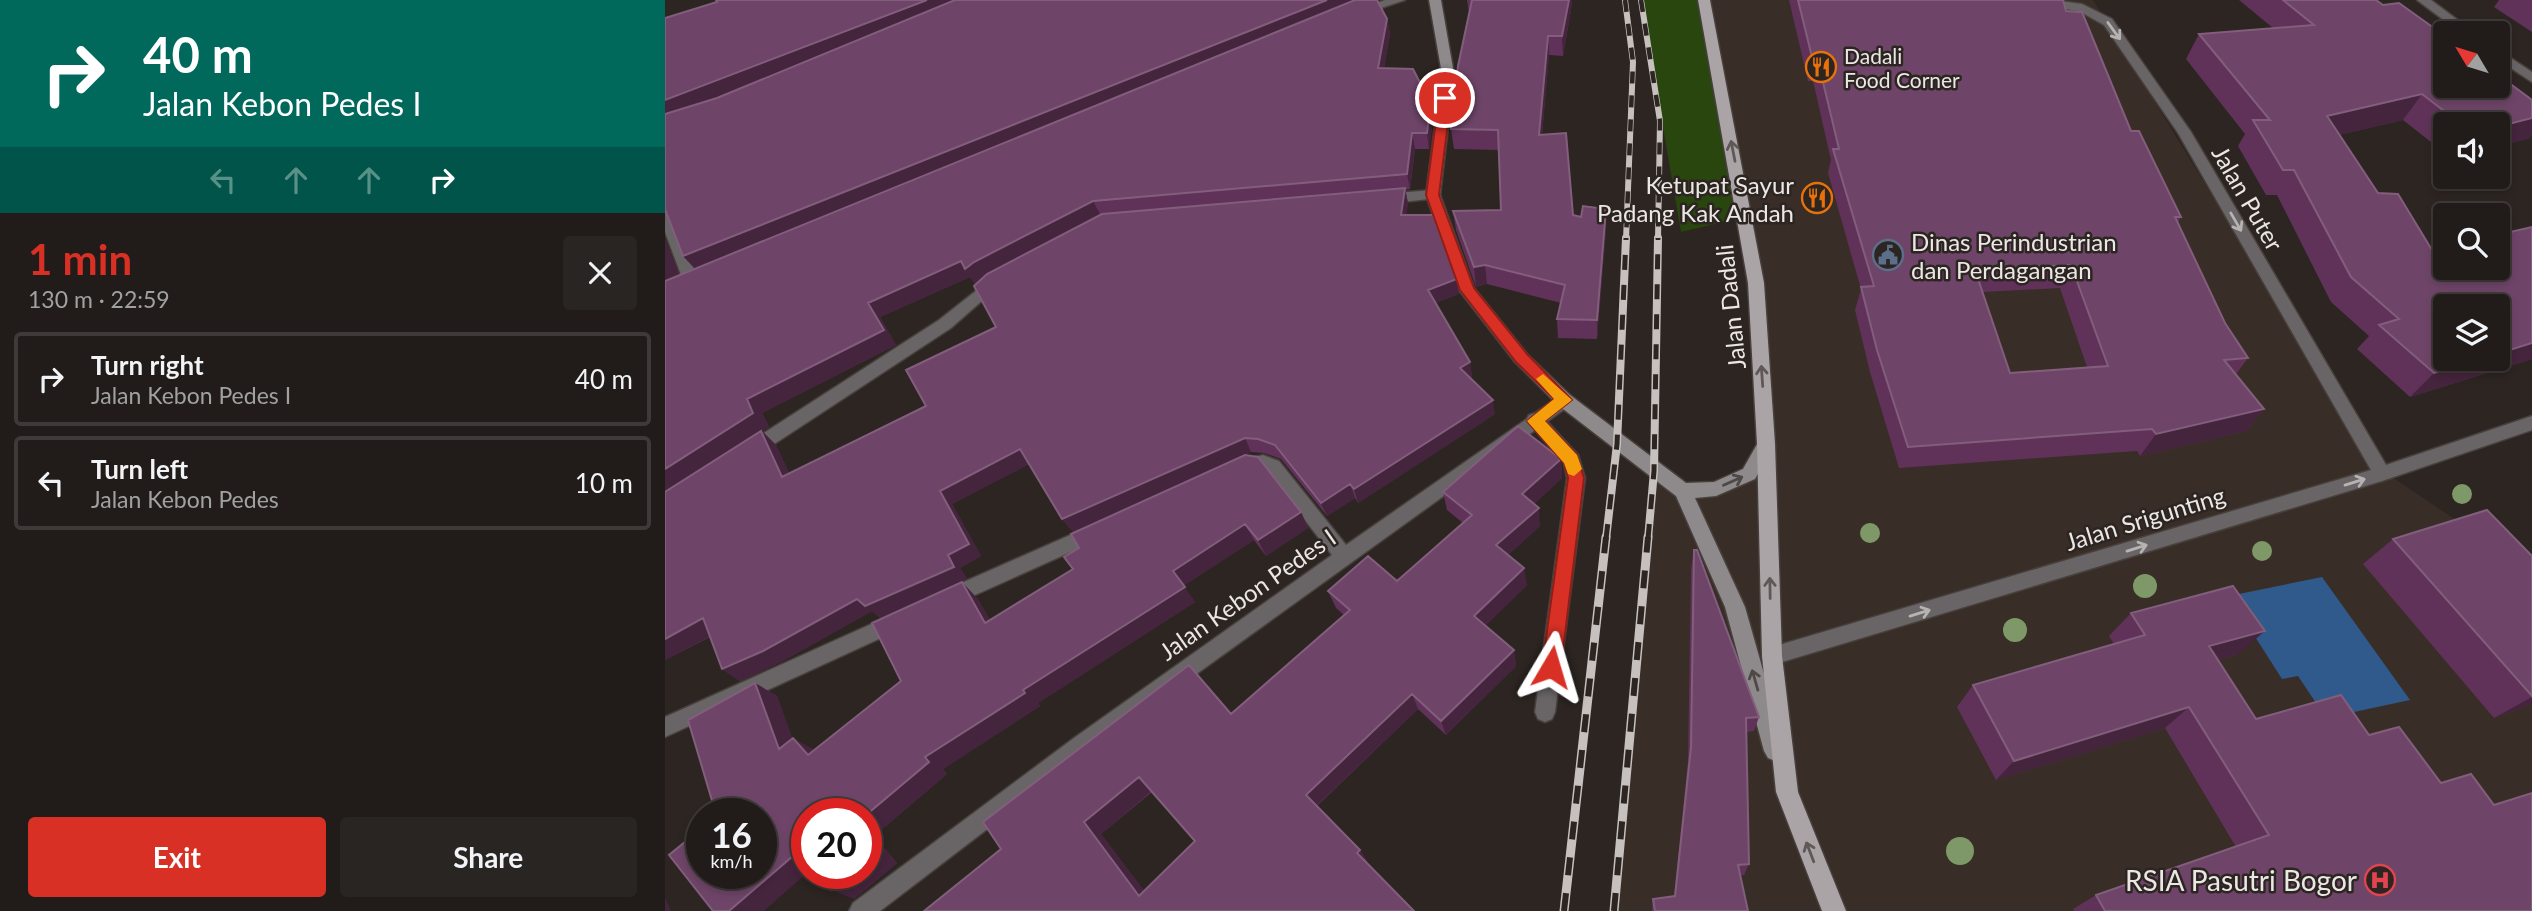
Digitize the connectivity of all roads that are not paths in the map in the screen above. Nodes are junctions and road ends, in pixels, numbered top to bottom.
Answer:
1 (1399, 0) edge
2 (1435, 0) edge
3 (1704, 0) edge
4 (2030, 0) edge
5 (2423, 0) edge
6 (1375, 6) edge
7 (2452, 21) edge
8 (2510, 62) edge
9 (2532, 78) edge
10 (1433, 195) junction
11 (1366, 201) edge
12 (665, 213) edge
13 (1013, 271) edge
14 (674, 290) edge
15 (1564, 400) junction
16 (1535, 421) junction
17 (2532, 423) edge
18 (1766, 444) junction
19 (735, 461) edge
20 (1226, 473) edge
21 (2382, 474) junction
22 (1682, 491) junction
23 (1115, 523) edge
24 (1345, 557) junction
25 (1772, 656) junction
26 (1545, 712) dead end
27 (665, 727) edge
28 (1787, 792) junction
29 (862, 911) edge
30 (1834, 911) edge

1 - 6 street
2 - 10 main road
18 -> 3 main road, Jalan Dadali
4 -> 21 street, Jalan Puter
5 - 7 street
8 - 9 street
10 - 11 street
10 - 15 main road
12 - 14 street
13 - 19 street
15 - 16 street, Jalan Kebon Pedes I
15 - 22 main road
16 - 24 street, Jalan Kebon Pedes I
16 - 26 street
17 - 21 street, Jalan Srigunting
22 -> 18 main road
25 -> 18 main road, Jalan Dadali
20 - 24 street
25 -> 21 street, Jalan Srigunting
28 -> 22 main road
23 - 27 street
24 - 29 street, Jalan Kebon Pedes I
25 - 28 main road, Jalan Dadali
30 -> 28 main road, Jalan Dadali

